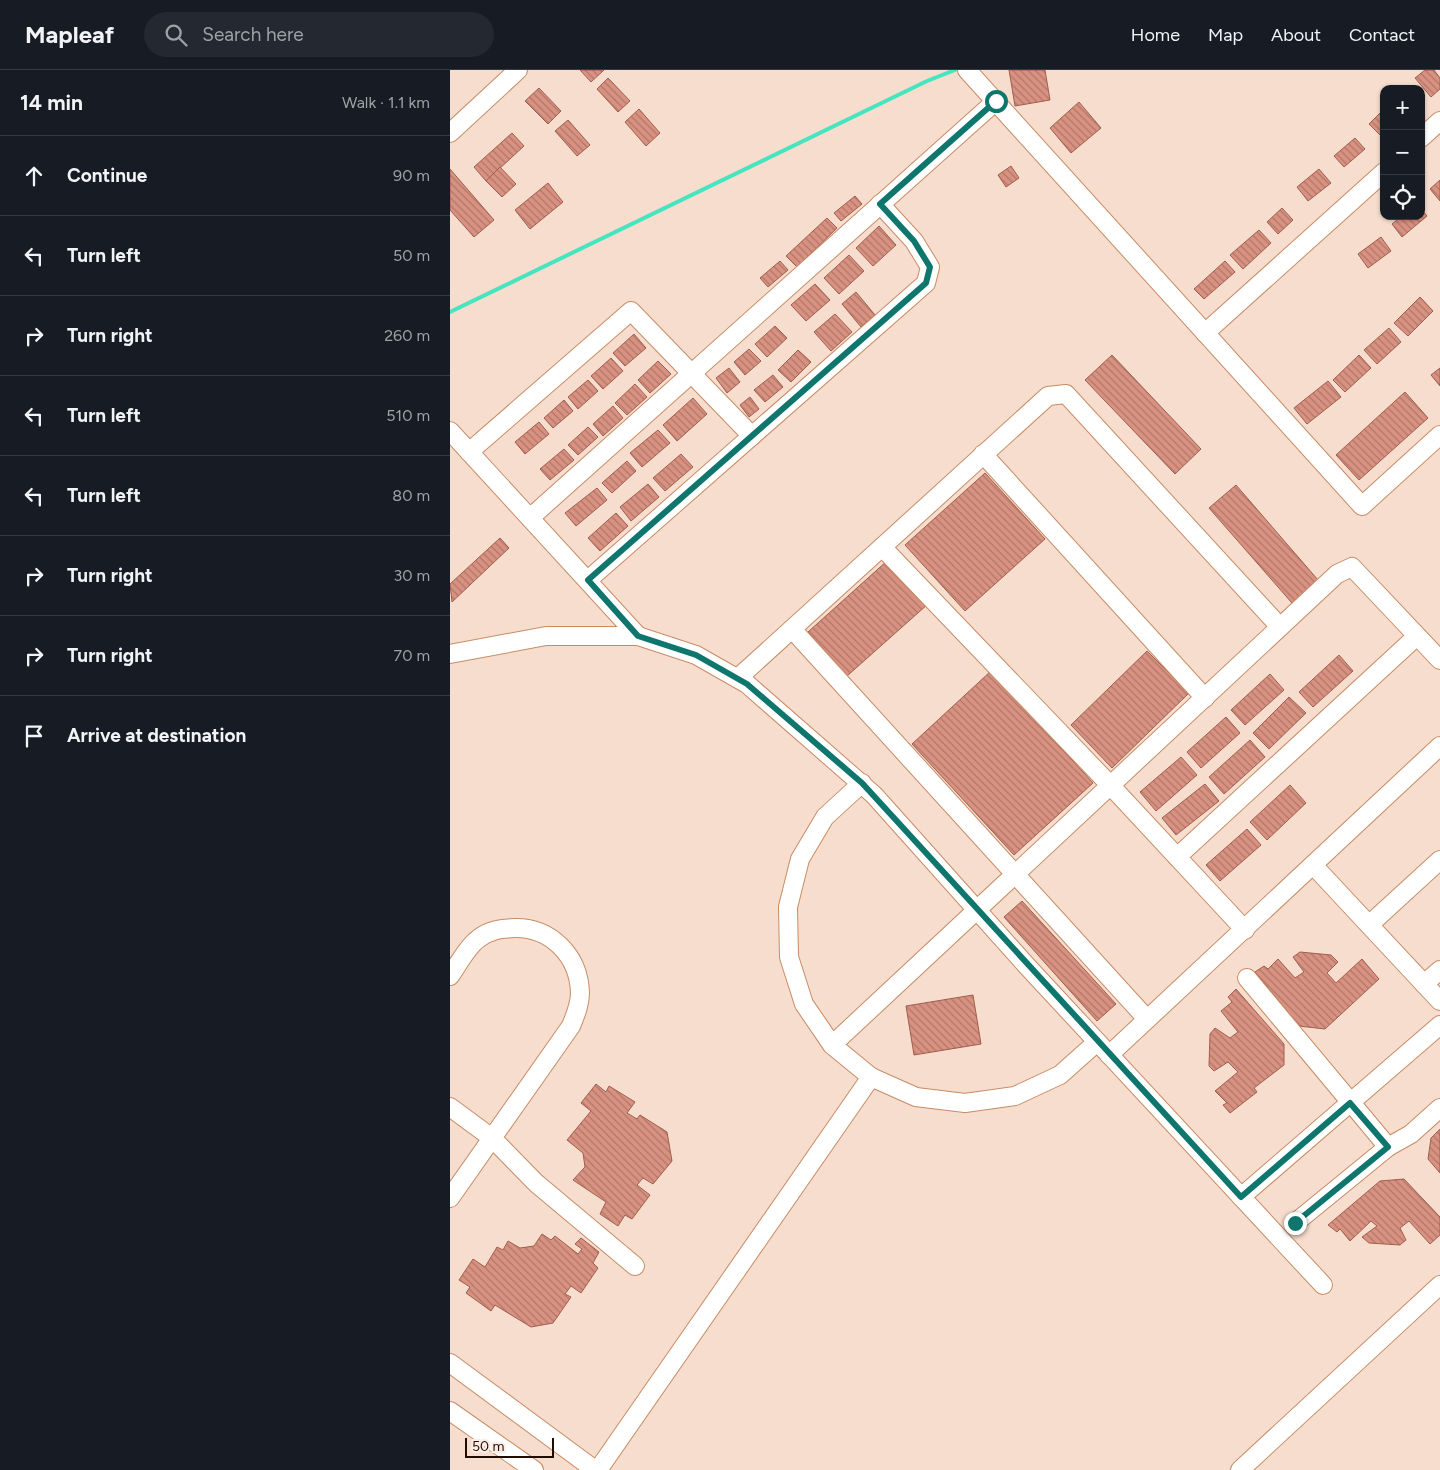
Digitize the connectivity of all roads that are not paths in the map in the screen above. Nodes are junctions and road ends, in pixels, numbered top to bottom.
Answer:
1 (518, 70) edge
2 (967, 70) edge
3 (996, 101) junction
4 (1440, 121) edge
5 (450, 133) edge
6 (1425, 134) edge
7 (1381, 175) edge
8 (880, 204) junction
9 (1205, 333) junction
10 (691, 373) junction
11 (450, 431) edge
12 (1440, 435) edge
13 (752, 436) junction
14 (469, 452) junction
15 (983, 454) junction
16 (531, 517) junction
17 (882, 547) junction
18 (588, 580) junction
19 (1280, 627) junction
20 (792, 629) junction
21 (638, 636) junction
22 (1418, 636) junction
23 (450, 654) edge
24 (1440, 660) edge
25 (738, 678) junction
26 (1204, 698) junction
27 (1440, 746) edge
28 (862, 783) junction
29 (1111, 786) junction
30 (1177, 857) junction
31 (1440, 860) edge
32 (1313, 865) junction
33 (1015, 875) junction
34 (978, 910) junction
35 (1369, 925) junction
36 (1244, 930) junction
37 (1440, 970) edge
38 (450, 976) edge
39 (1247, 978) dead end
40 (1424, 984) junction
41 (1440, 1001) edge
42 (1147, 1019) junction
43 (1440, 1025) edge
44 (832, 1045) junction
45 (1103, 1048) junction
46 (871, 1077) junction
47 (1350, 1103) junction
48 (450, 1107) edge
49 (1440, 1108) edge
50 (492, 1138) junction
51 (1388, 1147) junction
52 (1241, 1197) junction
53 (450, 1198) edge
54 (1295, 1223) dead end
55 (635, 1266) dead end
56 (1323, 1285) dead end
57 (1440, 1285) edge
58 (450, 1363) edge
59 (450, 1412) edge
60 (534, 1470) edge
61 (597, 1470) edge
62 (1240, 1470) edge

1 - 5 street
2 - 3 street
3 - 8 street
3 - 9 street
4 - 6 street
7 - 9 street
8 - 10 street
8 - 13 street
9 - 12 street
10 - 13 street
10 - 14 street
10 - 16 street
11 - 14 street
13 - 18 street
14 - 16 street
15 - 17 street
15 - 19 street
15 - 26 street
16 - 18 street
17 - 20 street
17 - 29 street
18 - 21 street
19 - 22 street
19 - 26 street
20 - 25 street
20 - 33 street
21 - 23 street
21 - 25 street
22 - 24 street
22 - 30 street
25 - 28 street
26 - 29 street
27 - 32 street
28 - 34 street
28 - 44 street
29 - 30 street
29 - 33 street
30 - 36 street
31 - 35 street
32 - 35 street
32 - 36 street
33 - 34 street
33 - 42 street
34 - 44 street
34 - 45 street
35 - 40 street
36 - 42 street
37 - 40 street
38 - 50 street
39 - 47 street
40 - 41 street
42 - 45 street
43 - 47 street
44 - 46 street
45 - 46 street
45 - 52 street
46 - 61 street
47 - 51 street
47 - 52 street
48 - 50 street
49 - 51 street
50 - 53 street
50 - 55 street
51 - 54 street
52 - 56 street
57 - 62 street
58 - 61 street
59 - 60 street

